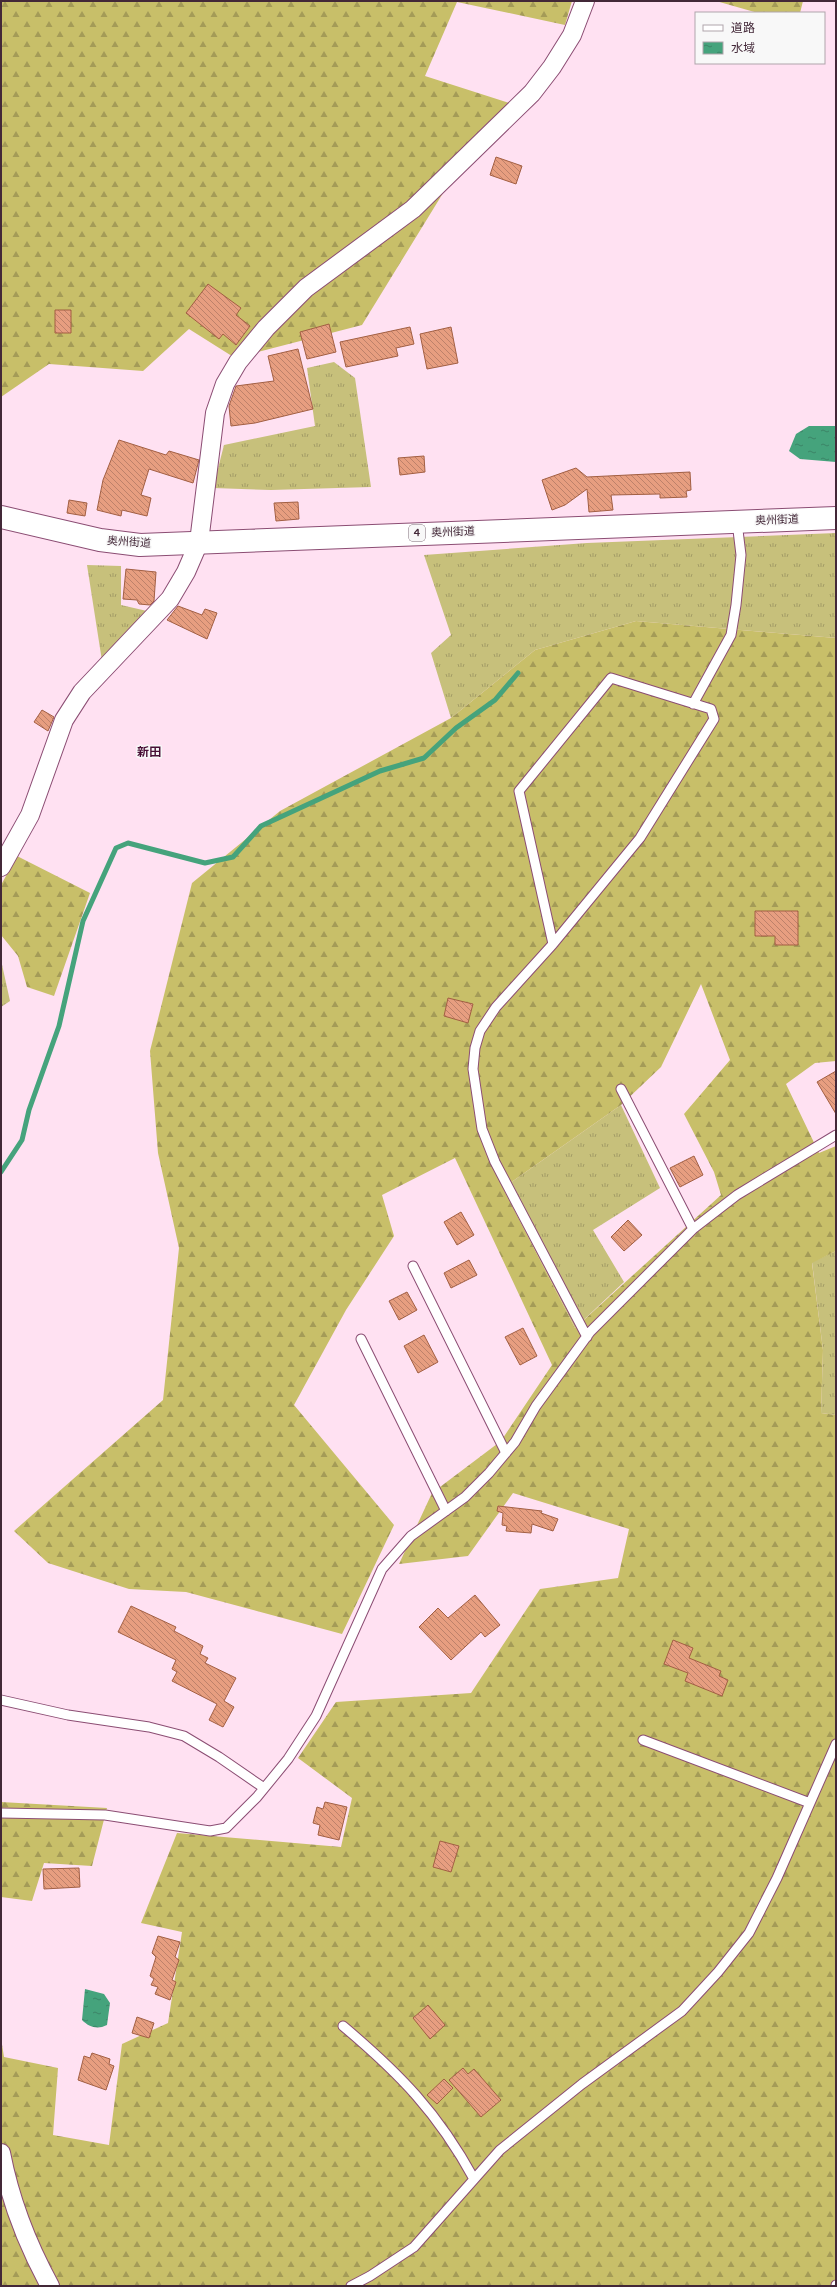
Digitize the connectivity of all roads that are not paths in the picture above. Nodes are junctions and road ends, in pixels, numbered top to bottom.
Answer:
1 (585, 1) edge
2 (1, 516) edge
3 (836, 518) edge
4 (737, 521) junction
5 (199, 542) junction
6 (693, 704) junction
7 (1, 867) edge
8 (553, 944) junction
9 (620, 1089) dead end
10 (836, 1135) edge
11 (694, 1230) junction
12 (413, 1266) dead end
13 (587, 1337) junction
14 (361, 1339) dead end
15 (506, 1453) junction
16 (446, 1510) junction
17 (1, 1700) edge
18 (643, 1740) dead end
19 (836, 1744) edge
20 (264, 1788) junction
21 (810, 1803) junction
22 (1, 1813) edge
23 (343, 2026) dead end
24 (1, 2153) edge
25 (474, 2179) junction
26 (50, 2286) edge
27 (351, 2286) edge

1 - 5 street
2 - 5 highway, 奥州街道 / 4
3 - 4 highway, 奥州街道 / 4
4 - 5 highway, 奥州街道 / 4
4 - 6 lane
5 - 7 street
6 - 8 lane
6 - 8 lane
8 - 13 lane
9 - 11 lane
10 - 11 lane
11 - 13 lane
12 - 15 lane
13 - 15 lane
14 - 16 lane
15 - 16 lane
16 - 20 lane
17 - 20 lane
18 - 21 lane
19 - 21 lane
20 - 22 lane
21 - 25 lane
23 - 25 lane
24 - 26 street
25 - 27 lane

